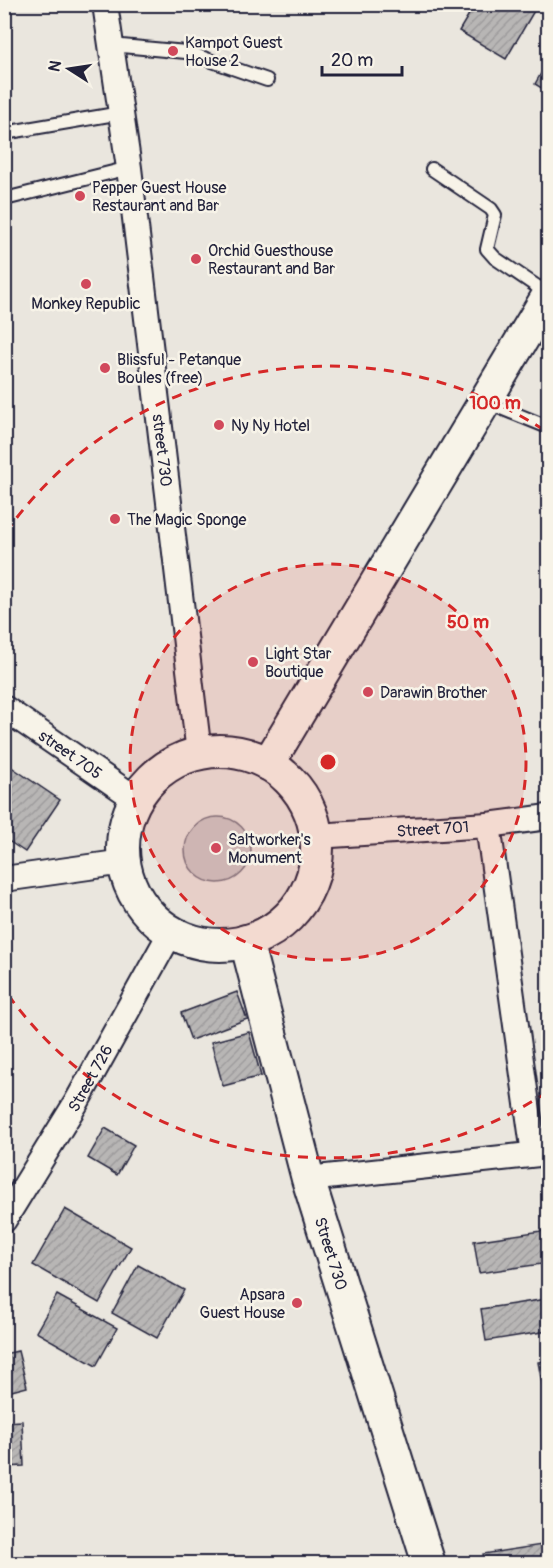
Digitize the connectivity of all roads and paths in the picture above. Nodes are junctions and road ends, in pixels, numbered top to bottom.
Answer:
1 (105, 4) edge
2 (111, 45) junction
3 (267, 80) dead end
4 (121, 113) junction
5 (4, 133) edge
6 (129, 168) junction
7 (432, 169) dead end
8 (5, 199) edge
9 (549, 295) edge
10 (485, 402) junction
11 (549, 427) edge
12 (4, 708) edge
13 (199, 753) junction
14 (268, 764) junction
15 (136, 799) junction
16 (549, 817) edge
17 (488, 825) junction
18 (315, 837) junction
19 (124, 862) junction
20 (4, 879) edge
21 (171, 932) junction
22 (246, 941) junction
23 (541, 1154) edge
24 (308, 1179) junction
25 (4, 1220) edge
26 (429, 1563) edge

1 - 2 street, street 730
2 - 3 lane
2 - 4 street, street 730
4 - 5 lane
4 - 6 street, street 730
6 - 8 lane
6 - 13 street, street 730
7 - 9 lane
9 - 10 street
10 - 11 lane
10 - 14 street
12 - 15 street, street 705
13 - 14 street
13 - 15 street
14 - 18 street
15 - 19 street
16 - 17 street, Street 701
17 - 18 street, Street 701
17 - 23 street
18 - 22 street
19 - 20 street
19 - 21 street
21 - 22 street
21 - 25 street, Street 726
22 - 24 street, Street 730
23 - 24 street
24 - 26 street, Street 730

